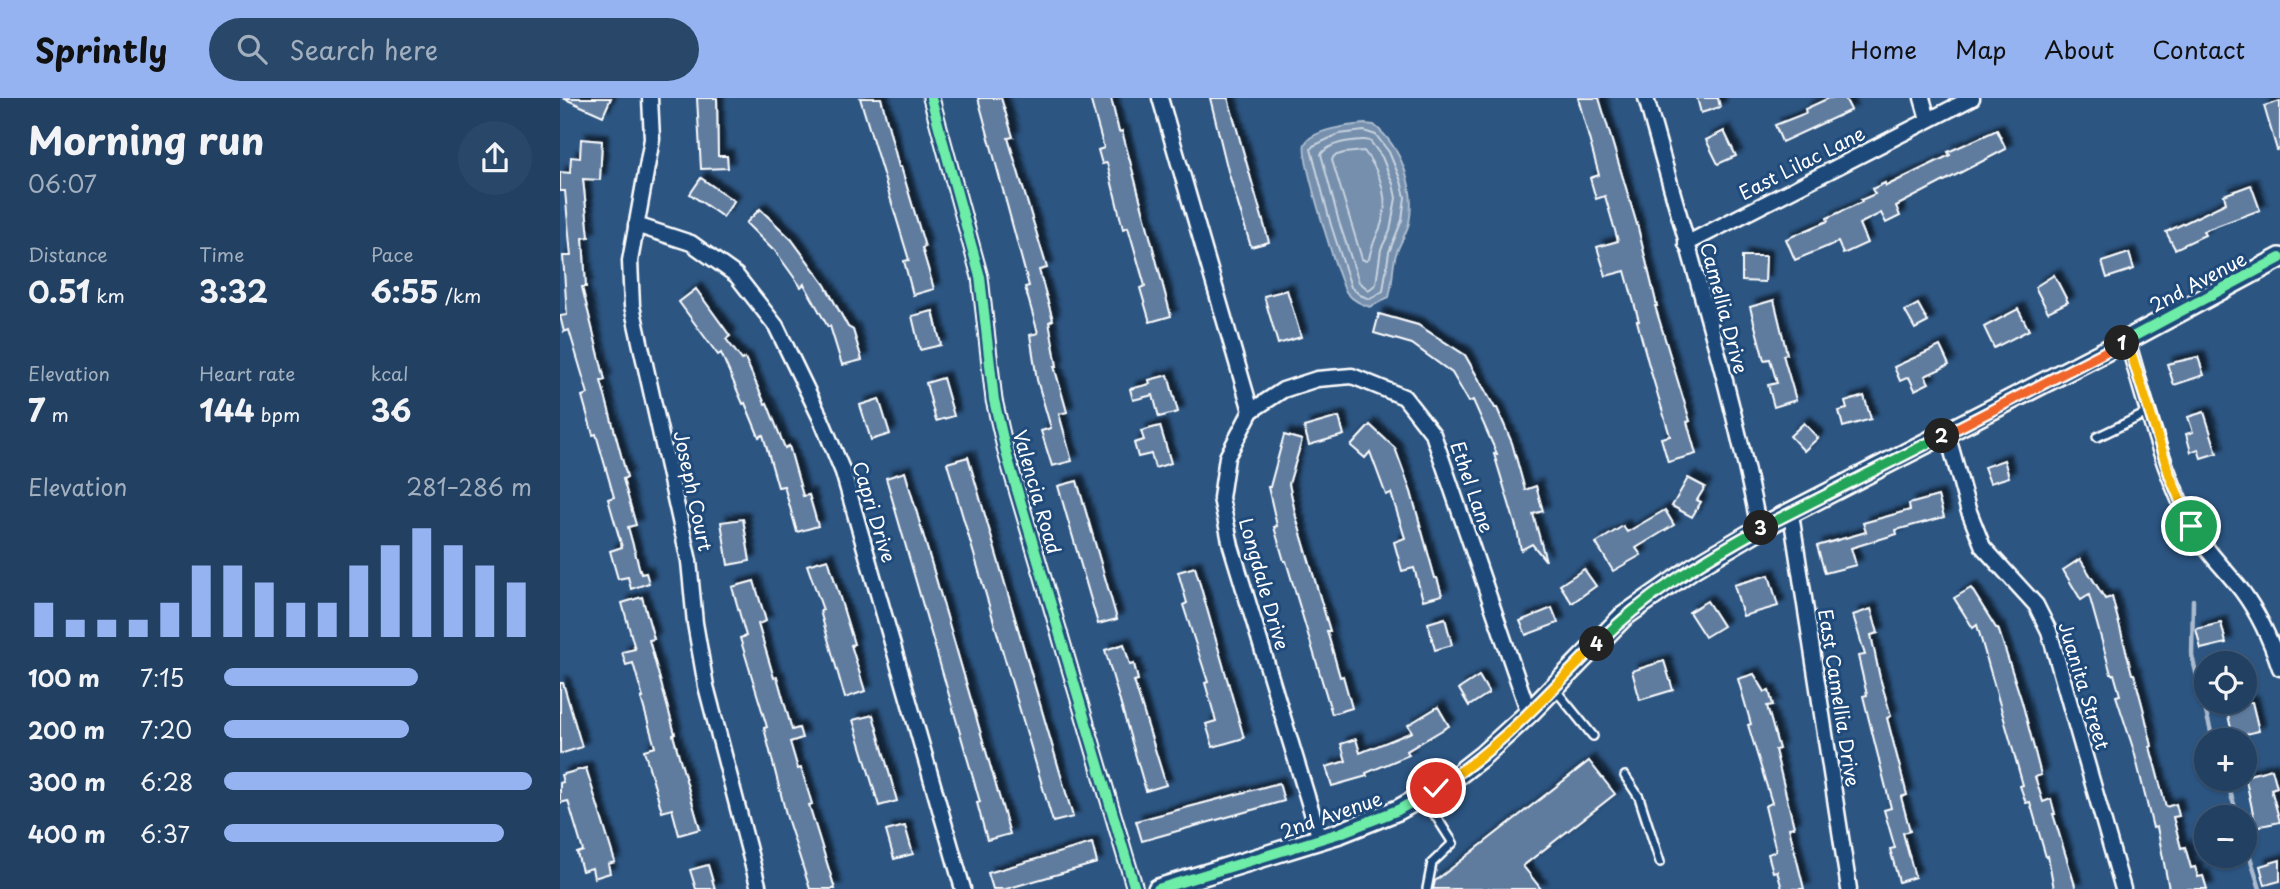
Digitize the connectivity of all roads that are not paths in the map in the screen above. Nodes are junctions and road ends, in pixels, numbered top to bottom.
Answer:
1 (650, 98) edge
2 (931, 98) edge
3 (1160, 98) edge
4 (1646, 98) edge
5 (1922, 98) edge
6 (1972, 98) edge
7 (1928, 120) junction
8 (636, 225) junction
9 (1686, 244) junction
10 (2280, 258) edge
11 (2127, 340) junction
12 (1251, 411) junction
13 (2148, 412) junction
14 (1947, 433) junction
15 (2097, 437) dead end
16 (1791, 514) junction
17 (1759, 529) junction
18 (2280, 668) edge
19 (1554, 688) junction
20 (1529, 713) junction
21 (1594, 736) dead end
22 (1625, 776) dead end
23 (1423, 796) junction
24 (1320, 839) junction
25 (1660, 862) dead end
26 (1208, 882) edge
27 (759, 889) edge
28 (963, 889) edge
29 (1135, 889) edge
30 (1158, 889) edge
31 (1427, 889) edge
32 (1849, 889) edge
33 (2123, 889) edge

1 - 8 street, Joseph Court
2 - 29 street, Valencia Road
3 - 12 street
4 - 9 street, Camellia Drive
5 - 7 street
6 - 7 street, East Lilac Lane
7 - 9 street, East Lilac Lane
8 - 27 street, Joseph Court
8 - 28 street, Capri Drive
9 - 17 street, Camellia Drive
10 - 11 street, 2nd Avenue
11 - 13 street
11 - 14 street, 2nd Avenue
12 - 20 street, Ethel Lane
12 - 24 street, Longdale Drive
13 - 15 lane
13 - 18 street
14 - 16 street, 2nd Avenue
14 - 33 street, Juanita Street
16 - 17 street, 2nd Avenue
16 - 32 street, East Camellia Drive
17 - 19 street, 2nd Avenue
19 - 20 street, 2nd Avenue
19 - 21 lane
20 - 23 street, 2nd Avenue
22 - 25 lane
23 - 24 street, 2nd Avenue
23 - 31 lane
24 - 26 street, 2nd Avenue
26 - 30 street, 2nd Avenue

